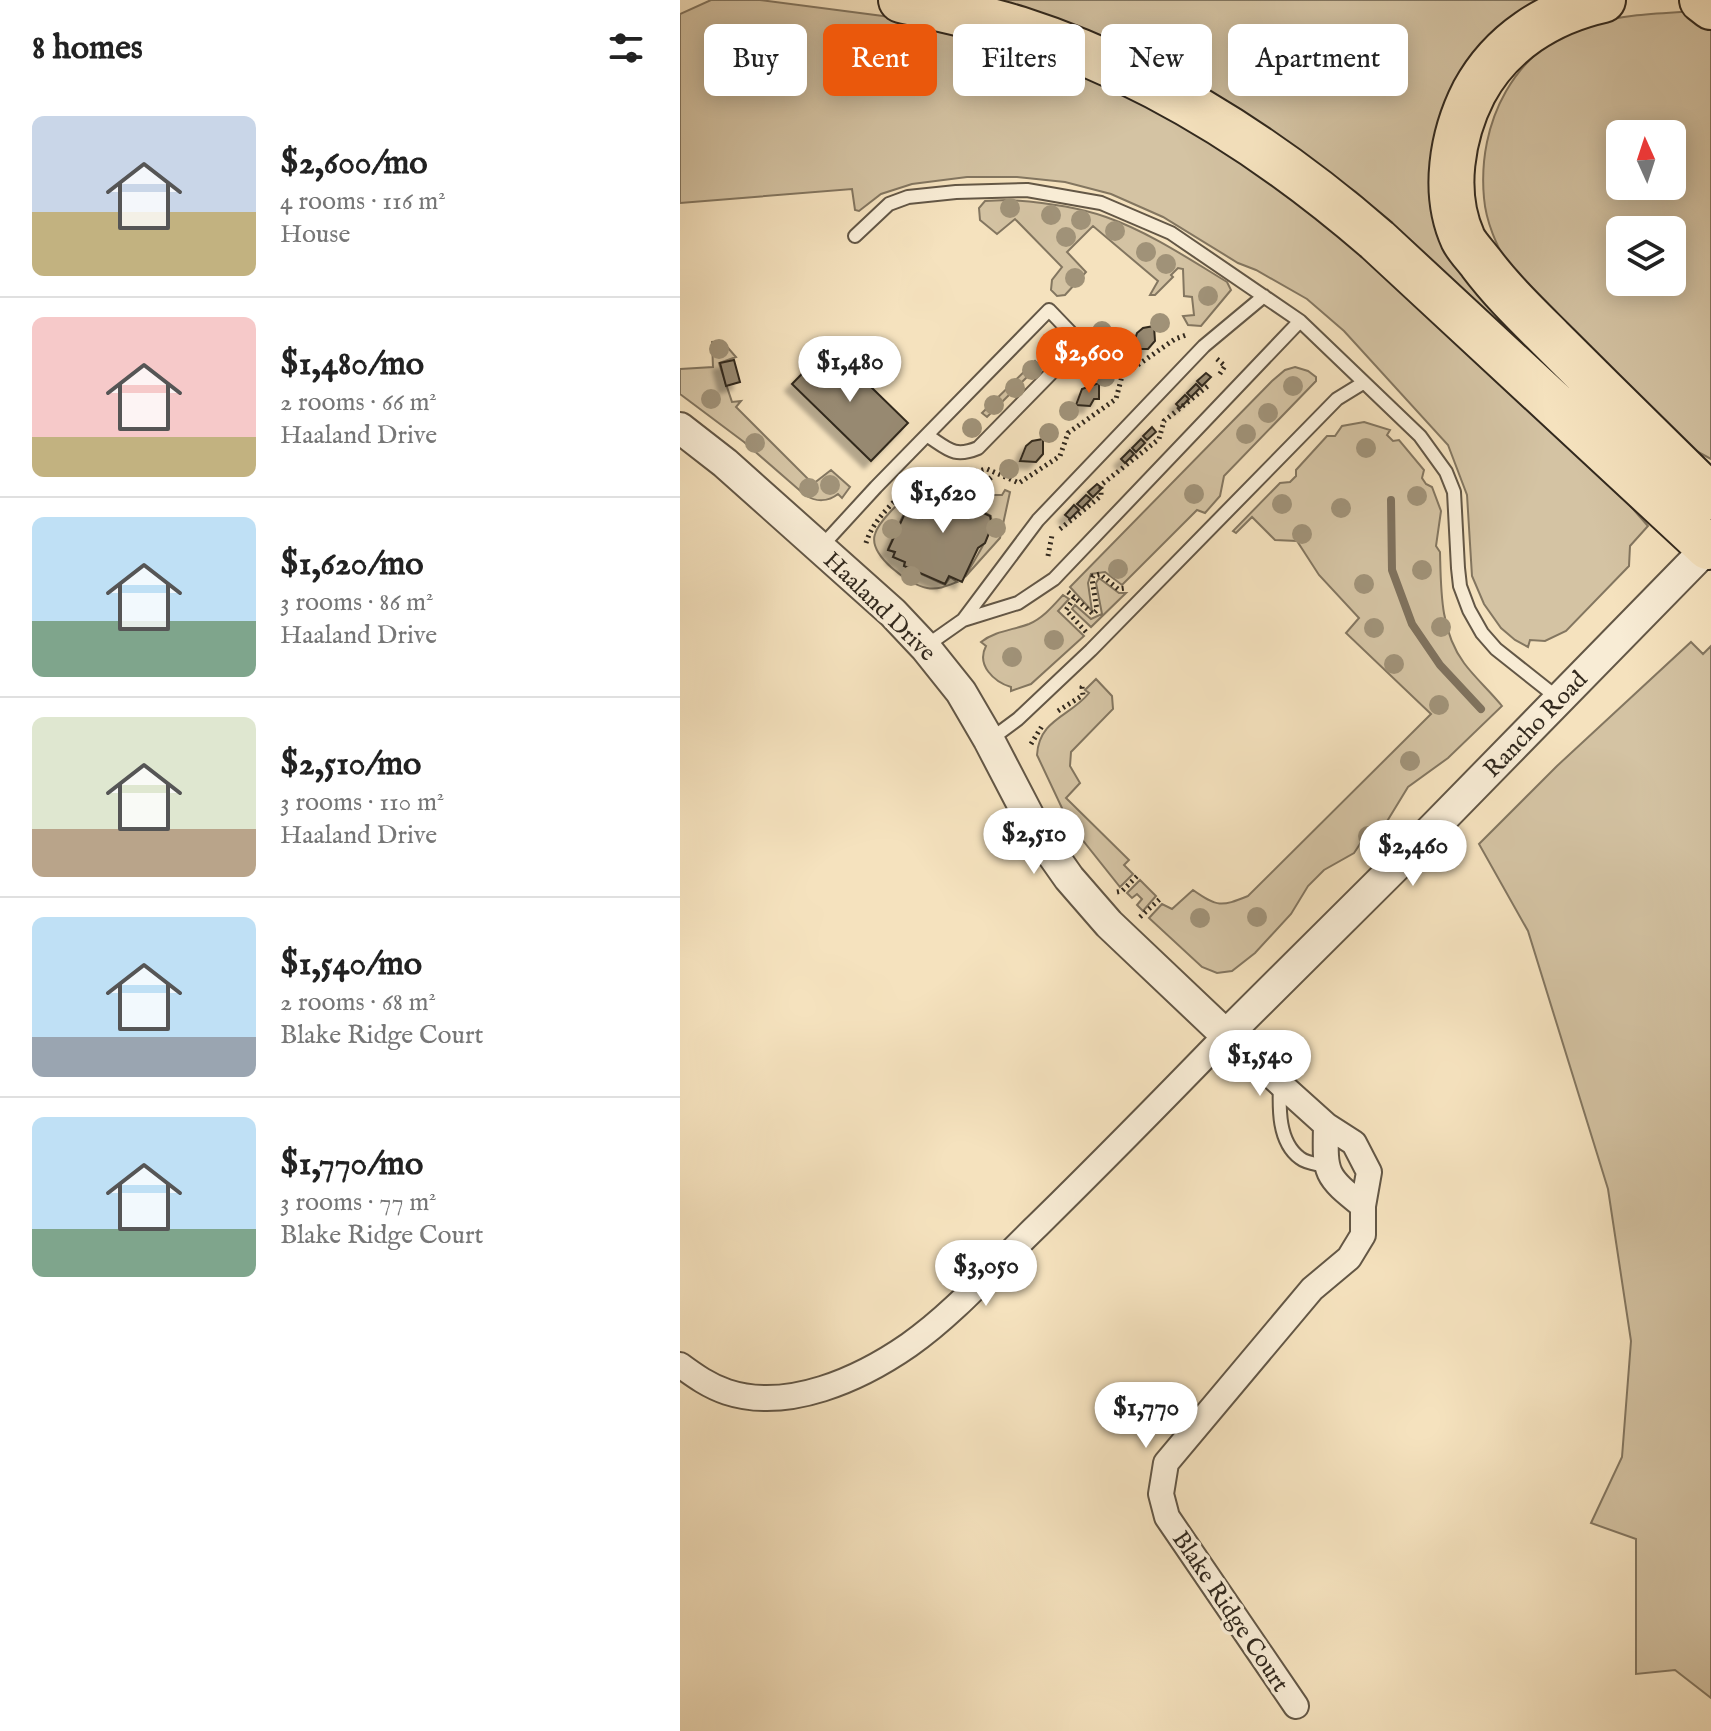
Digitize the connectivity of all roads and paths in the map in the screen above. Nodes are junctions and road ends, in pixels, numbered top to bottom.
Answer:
1 (901, 0) edge
2 (1603, 0) edge
3 (1702, 0) edge
4 (1711, 7) edge
5 (855, 236) dead end
6 (1264, 296) junction
7 (1300, 321) junction
8 (1175, 339) dead end
9 (1216, 358) dead end
10 (1363, 383) junction
11 (680, 428) edge
12 (928, 436) junction
13 (994, 475) junction
14 (975, 497) dead end
15 (1711, 497) edge
16 (866, 543) dead end
17 (1708, 547) joint
18 (820, 548) junction
19 (1039, 565) dead end
20 (1135, 578) dead end
21 (1067, 591) dead end
22 (1074, 598) junction
23 (963, 620) junction
24 (1087, 632) dead end
25 (925, 647) junction
26 (1559, 699) junction
27 (989, 740) junction
28 (1137, 876) dead end
29 (1116, 892) dead end
30 (1161, 898) dead end
31 (1139, 917) dead end
32 (1226, 1035) junction
33 (1280, 1084) junction
34 (1326, 1125) junction
35 (1325, 1166) junction
36 (1363, 1206) junction
37 (680, 1365) edge
38 (1296, 1706) dead end

1 - 17 highway
2 - 15 highway
3 - 4 highway
5 - 6 lane
6 - 7 lane
6 - 23 lane
7 - 10 lane
7 - 23 lane
8 - 13 path
9 - 19 path
10 - 26 lane
10 - 27 lane
11 - 18 street, Haaland Drive
12 - 12 lane
12 - 18 lane
13 - 14 path
13 - 16 path
17 - 26 street, Rancho Road
18 - 25 street, Haaland Drive
20 - 22 path
21 - 22 path
22 - 24 path
23 - 25 lane
25 - 27 street, Haaland Drive
26 - 32 street, Rancho Road
27 - 32 street, Haaland Drive
28 - 29 path
30 - 31 path
32 - 33 street, Blake Ridge Court
32 - 37 street
33 - 34 street, Blake Ridge Court
33 - 35 lane
34 - 35 street
34 - 36 street, Blake Ridge Court
35 - 36 street
36 - 38 street, Blake Ridge Court

